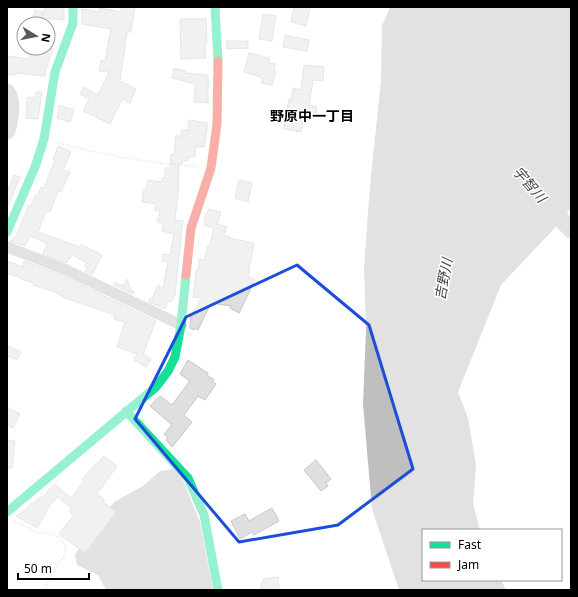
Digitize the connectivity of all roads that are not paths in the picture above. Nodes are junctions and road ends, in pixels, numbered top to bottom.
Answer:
1 (73, 7) edge
2 (215, 7) edge
3 (7, 232) edge
4 (7, 247) edge
5 (181, 325) junction
6 (126, 411) junction
7 (7, 512) edge
8 (218, 590) edge

1 - 3 street
2 - 5 street
4 - 5 street
5 - 6 street
6 - 7 street
6 - 8 street

